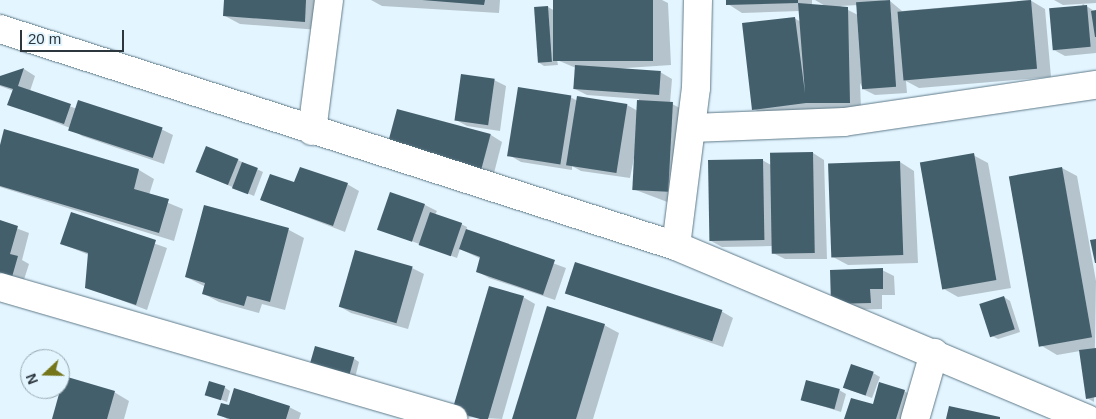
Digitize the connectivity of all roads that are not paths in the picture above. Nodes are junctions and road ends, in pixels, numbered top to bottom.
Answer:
1 (329, 0) edge
2 (698, 0) edge
3 (0, 29) edge
4 (1096, 85) edge
5 (692, 128) junction
6 (312, 132) junction
7 (676, 246) junction
8 (0, 287) edge
9 (934, 353) junction
10 (453, 419) edge
11 (915, 419) edge
12 (1087, 419) edge

1 - 6 street
2 - 5 street
3 - 6 street
4 - 5 street
5 - 7 street
6 - 7 street
7 - 9 street
8 - 10 street
9 - 11 street
9 - 12 street

